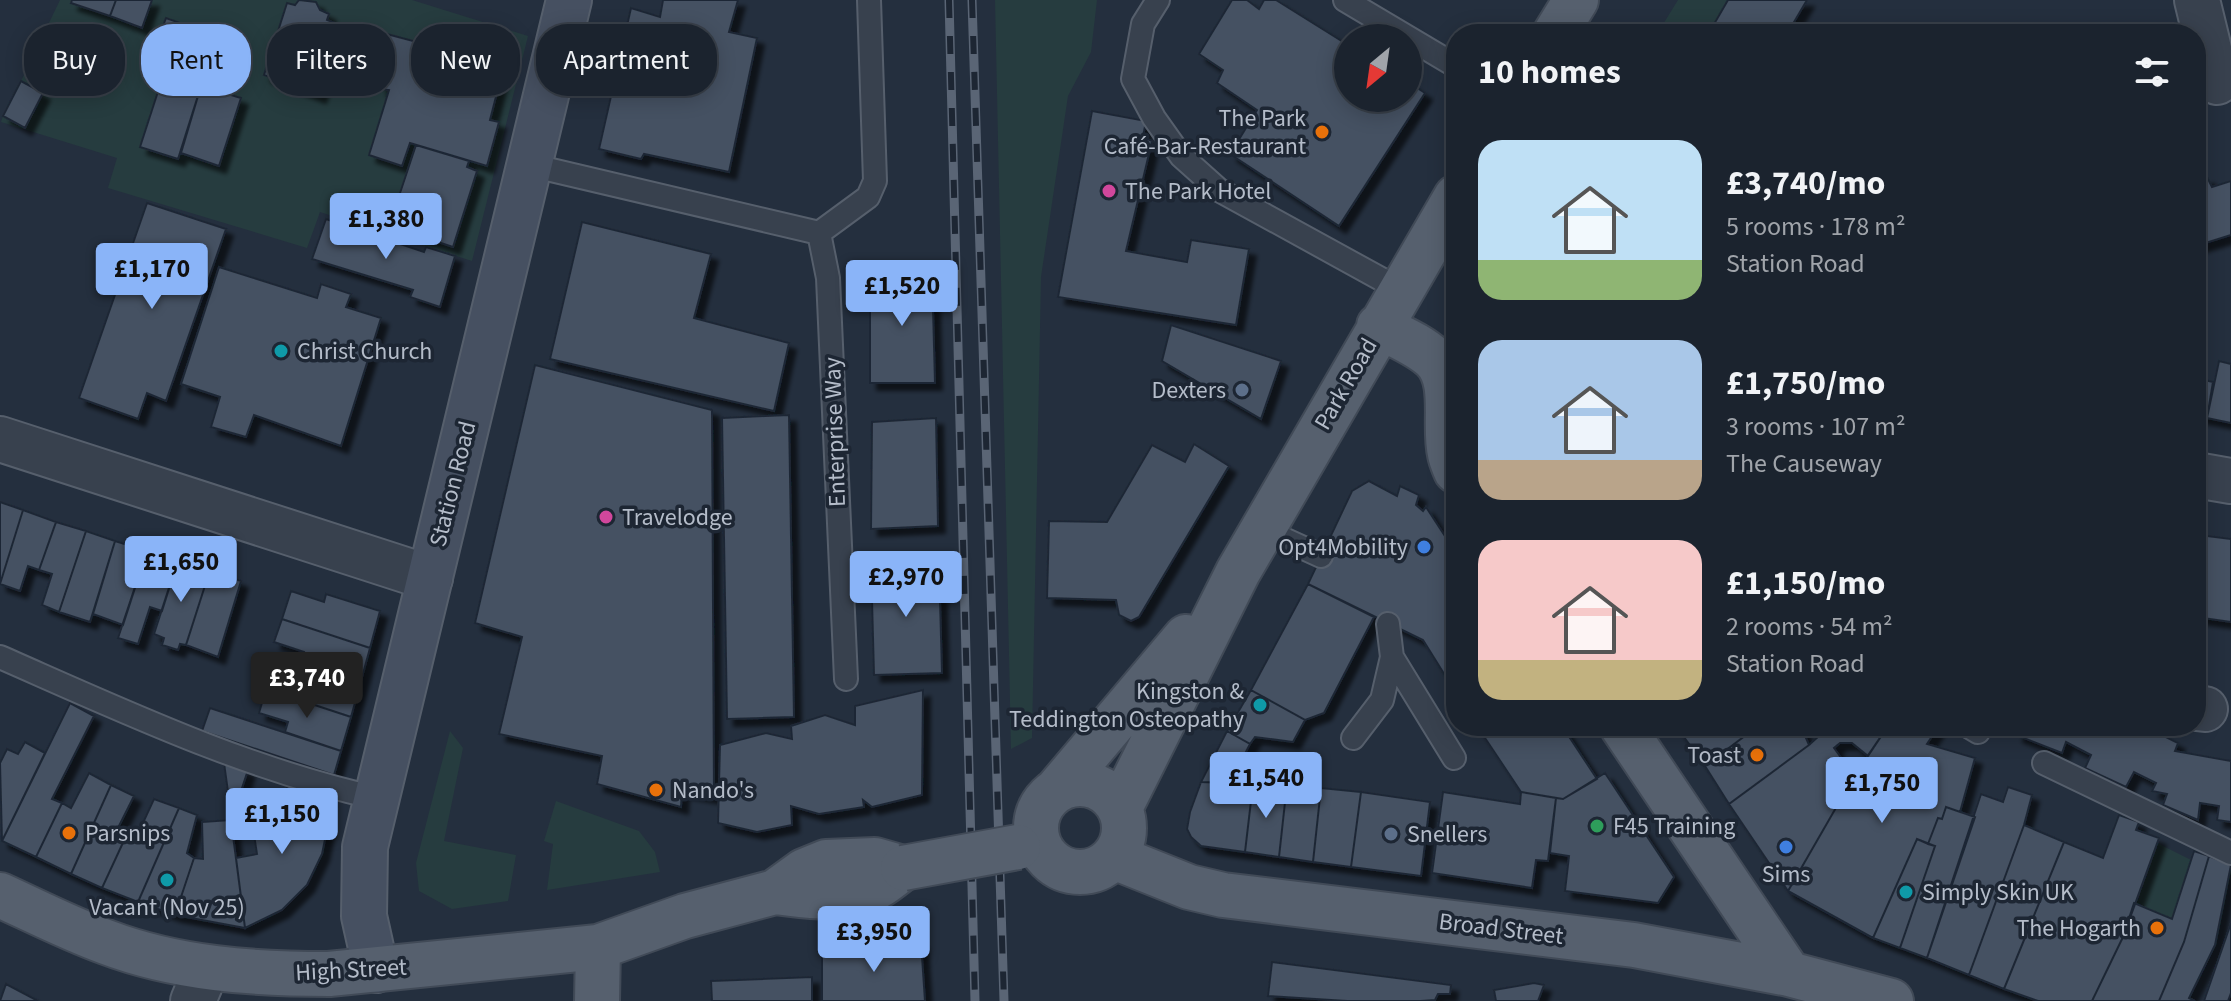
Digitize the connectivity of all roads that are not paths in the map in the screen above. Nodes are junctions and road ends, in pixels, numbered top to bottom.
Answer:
1 (569, 0) edge
2 (869, 0) edge
3 (1158, 0) edge
4 (1345, 0) edge
5 (1576, 0) edge
6 (2197, 0) edge
7 (1561, 24) edge
8 (2201, 24) edge
9 (2206, 45) edge
10 (1446, 60) edge
11 (2215, 83) edge
12 (530, 165) junction
13 (1446, 221) edge
14 (819, 233) junction
15 (1390, 308) junction
16 (1446, 376) edge
17 (0, 439) edge
18 (2206, 477) edge
19 (2231, 481) edge
20 (1264, 530) junction
21 (1321, 556) dead end
22 (1238, 572) junction
23 (430, 578) junction
24 (1388, 624) dead end
25 (0, 657) edge
26 (1392, 657) junction
27 (846, 679) dead end
28 (1628, 736) edge
29 (1353, 738) dead end
30 (1454, 758) dead end
31 (2044, 763) dead end
32 (1057, 790) junction
33 (377, 798) junction
34 (1120, 808) junction
35 (1028, 844) junction
36 (2231, 853) edge
37 (1114, 857) junction
38 (0, 895) edge
39 (598, 947) junction
40 (376, 970) junction
41 (200, 984) edge
42 (1788, 988) edge
43 (597, 1001) edge
44 (1891, 1001) edge

1 - 12 main road, Station Road
2 - 14 lane
3 - 15 lane
4 - 10 lane
5 - 7 main road
6 - 8 street
9 - 11 street
12 - 14 lane
12 - 23 main road, Station Road
13 - 15 main road, Park Road
14 - 27 lane, Enterprise Way
15 - 16 main road
15 - 20 main road, Park Road
17 - 23 street
18 - 19 street
20 - 21 lane
20 - 22 main road, Park Road
22 - 32 main road, Park Road
22 - 34 main road, Park Road
23 - 33 main road, Station Road
24 - 26 lane
25 - 33 lane
26 - 29 lane
26 - 30 lane
28 - 42 main road
31 - 36 lane
32 - 34 main road
32 - 35 main road
33 - 40 main road, Station Road
34 - 37 main road
35 - 37 main road
35 - 39 main road, High Street, bridge
37 - 42 main road, Broad Street
38 - 41 main road, High Street
39 - 40 main road, High Street
39 - 43 main road
40 - 41 main road, High Street
42 - 44 main road, Broad Street

